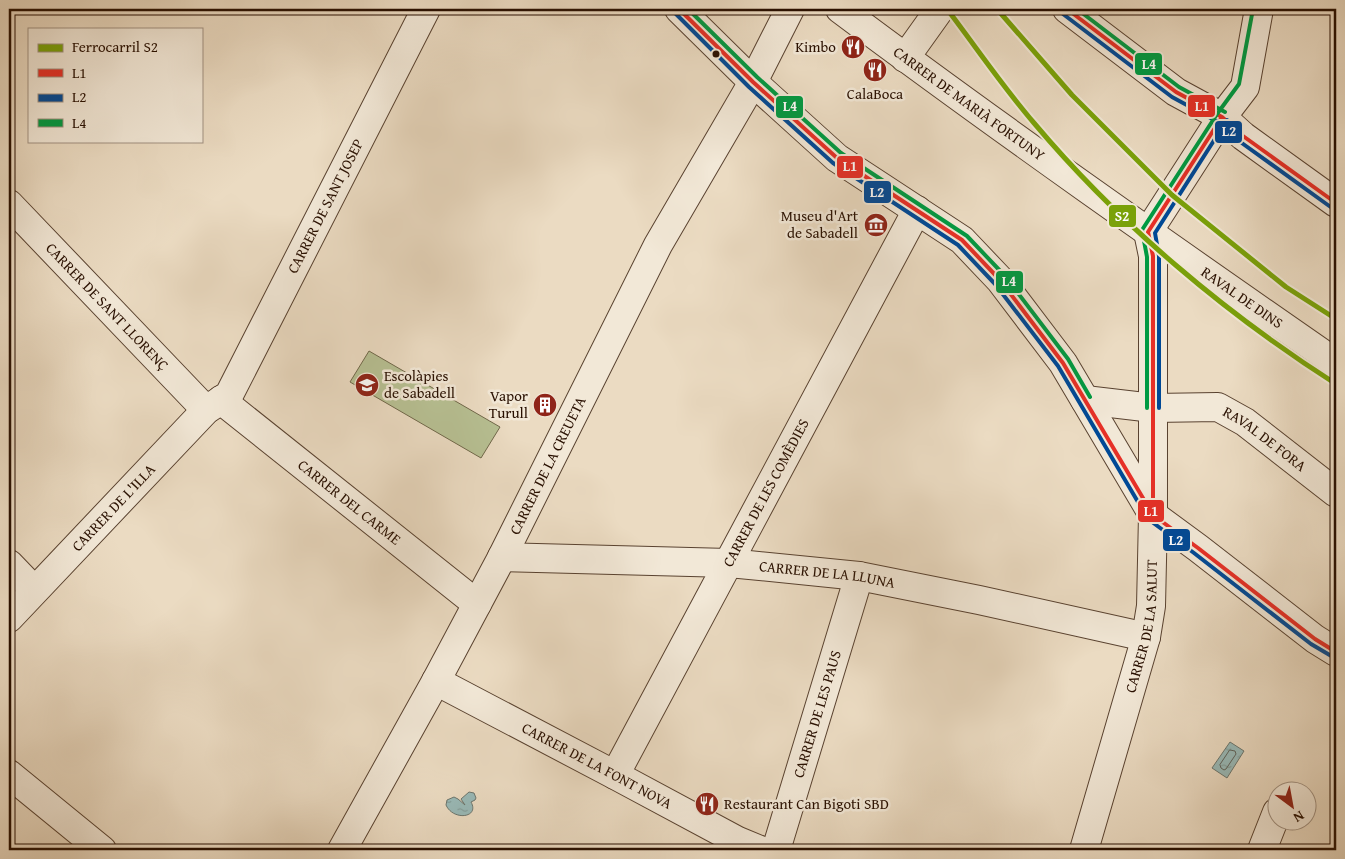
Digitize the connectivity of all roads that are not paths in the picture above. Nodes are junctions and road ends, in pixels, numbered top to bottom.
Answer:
1 (426, 9) edge
2 (679, 9) edge
3 (790, 9) edge
4 (840, 9) edge
5 (940, 9) edge
6 (1067, 9) edge
7 (1259, 9) edge
8 (905, 58) junction
9 (754, 82) junction
10 (1222, 117) junction
11 (9, 204) edge
12 (1336, 204) edge
13 (917, 210) junction
14 (1148, 232) junction
15 (1336, 363) edge
16 (1085, 400) junction
17 (213, 405) junction
18 (1153, 408) junction
19 (1336, 494) edge
20 (1153, 515) junction
21 (502, 557) junction
22 (729, 563) junction
23 (9, 564) edge
24 (859, 576) junction
25 (34, 590) junction
26 (477, 604) junction
27 (9, 618) edge
28 (1146, 637) junction
29 (1336, 652) edge
30 (436, 681) junction
31 (9, 774) edge
32 (615, 774) junction
33 (1269, 832) edge
34 (102, 850) edge
35 (342, 850) edge
36 (760, 850) edge
37 (776, 850) edge
38 (1084, 850) edge
39 (1262, 850) edge

1 - 17 street, CARRER DE SANT JOSEP
2 - 9 street
3 - 9 street, CARRER DE LA CREUETA
4 - 8 street, CARRER DE MARIÀ FORTUNY
5 - 8 street
6 - 10 street
7 - 10 street
8 - 14 street, CARRER DE MARIÀ FORTUNY
9 - 13 street
9 - 21 street, CARRER DE LA CREUETA
10 - 12 street
10 - 14 street
11 - 17 street, CARRER DE SANT LLORENÇ
13 - 16 street
13 - 22 street, CARRER DE LES COMÈDIES
14 - 15 street, RAVAL DE DINS
14 - 18 street, CARRER DE LA SALUT
16 - 18 street, RAVAL DE FORA
16 - 20 street
17 - 25 street, CARRER DE L'ILLA
17 - 26 street, CARRER DEL CARME
18 - 19 street, RAVAL DE FORA
18 - 20 street, CARRER DE LA SALUT
20 - 28 street, CARRER DE LA SALUT
20 - 29 street
21 - 22 street, CARRER DE LA LLUNA
21 - 26 street, CARRER DE LA CREUETA
22 - 24 street, CARRER DE LA LLUNA
22 - 32 street, CARRER DE LES COMÈDIES
23 - 25 street
24 - 28 street, CARRER DE LA LLUNA
24 - 37 street, CARRER DE LES PAUS
25 - 27 street, CARRER DE L'ILLA
26 - 30 street, CARRER DE LA CREUETA
28 - 38 street, CARRER DE LA SALUT
30 - 32 street, CARRER DE LA FONT NOVA
30 - 35 street, CARRER DE LA CREUETA
31 - 34 street
32 - 36 street, CARRER DE LA FONT NOVA
33 - 39 street

